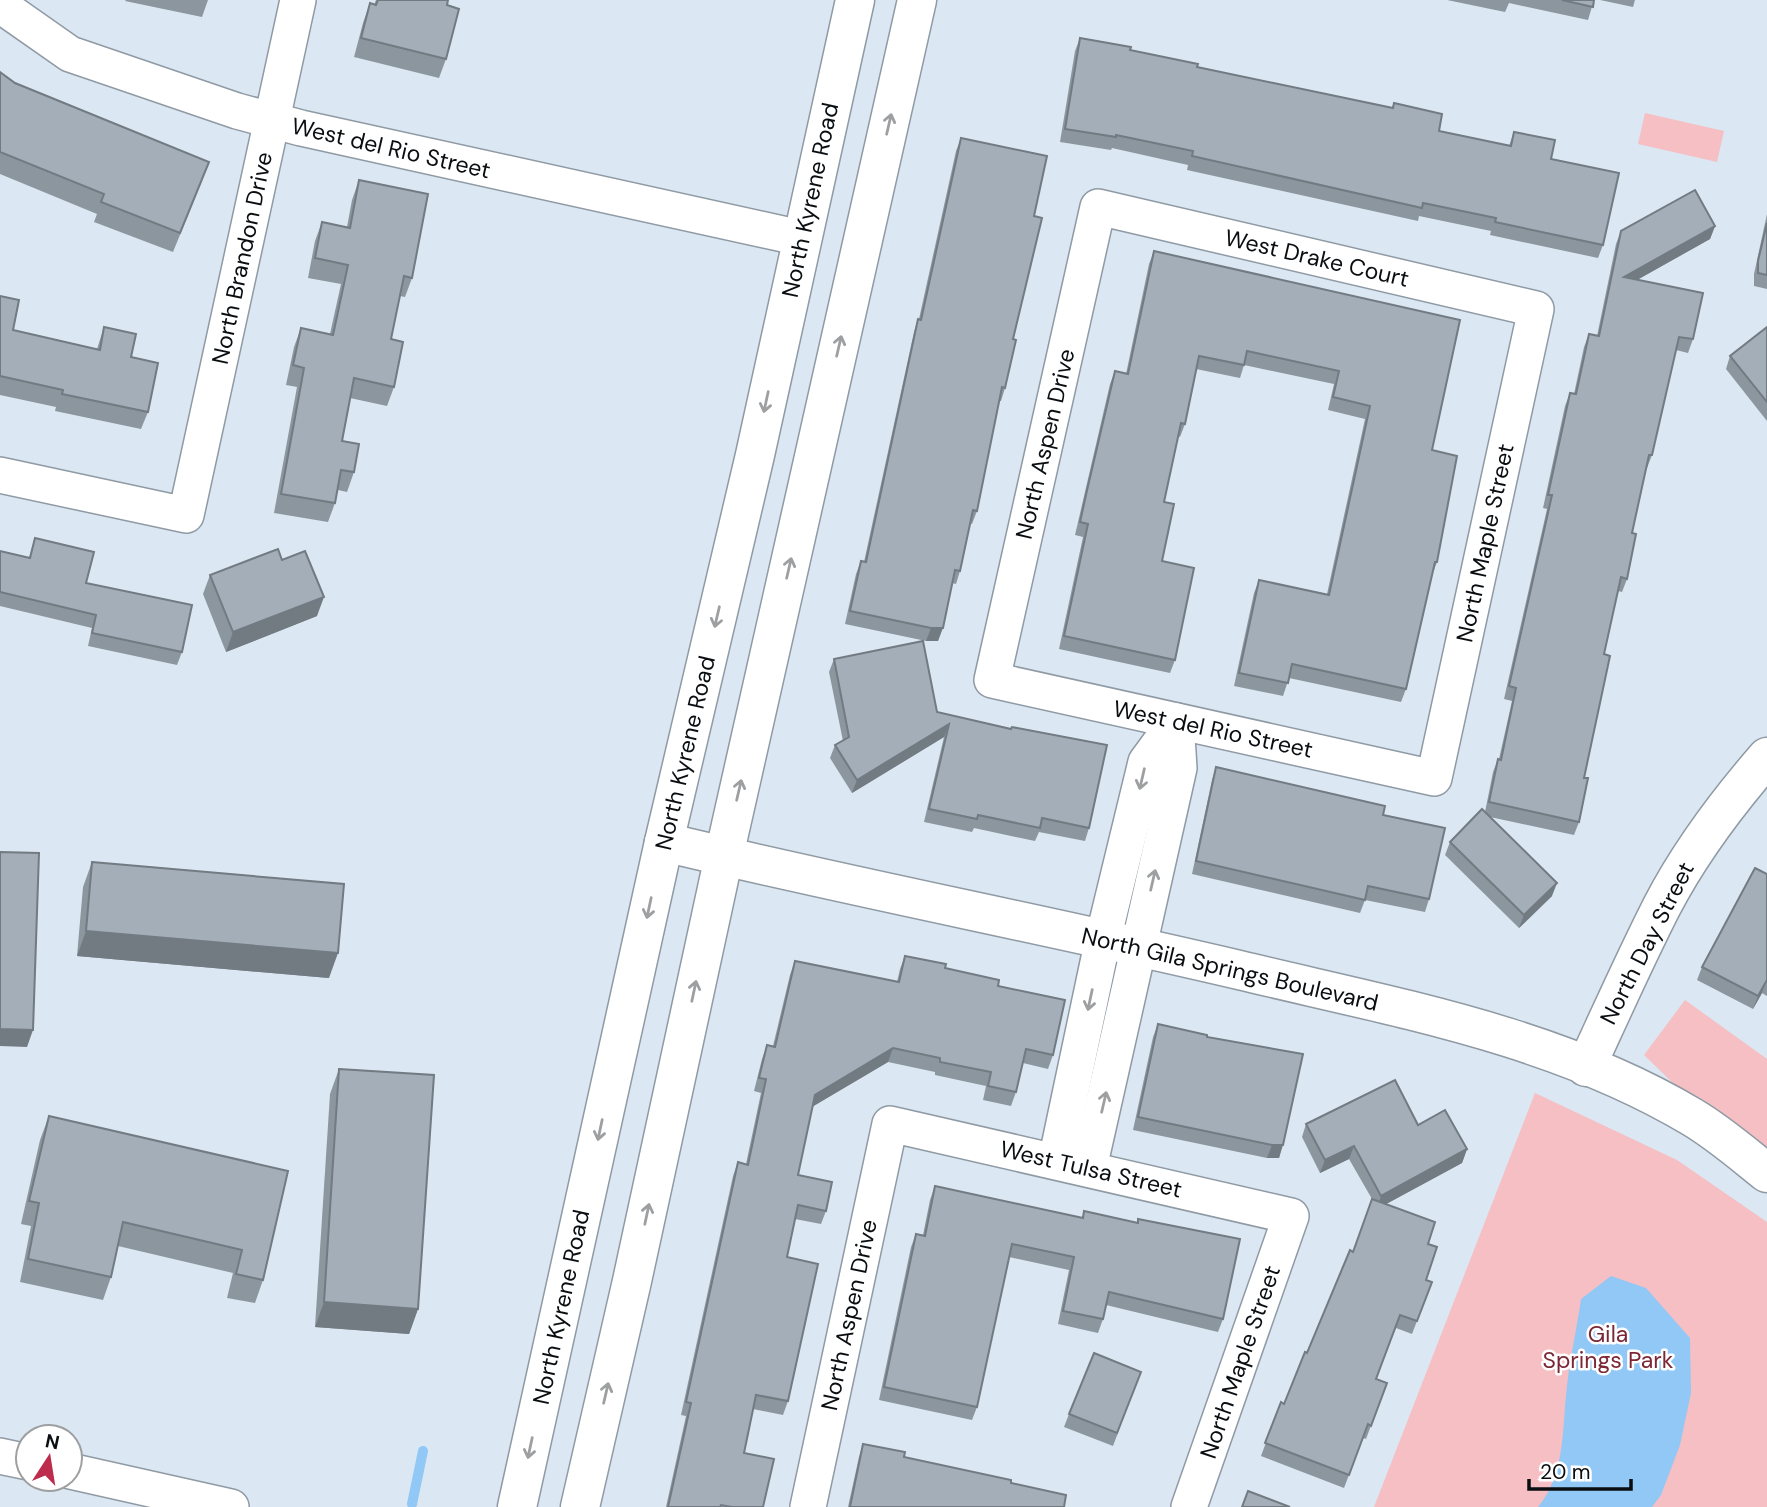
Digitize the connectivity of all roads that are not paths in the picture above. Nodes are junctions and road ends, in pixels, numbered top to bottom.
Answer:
1 (298, 0) edge
2 (855, 0) edge
3 (917, 0) edge
4 (0, 5) edge
5 (272, 121) junction
6 (1098, 207) joint
7 (802, 238) junction
8 (1536, 309) joint
9 (0, 475) edge
10 (992, 680) joint
11 (1176, 721) junction
12 (1767, 757) edge
13 (1434, 778) joint
14 (664, 842) junction
15 (724, 856) junction
16 (1120, 943) junction
17 (1586, 1067) junction
18 (890, 1124) joint
19 (1056, 1161) junction
20 (1089, 1168) junction
21 (1767, 1173) edge
22 (1291, 1216) joint
23 (84, 1474) edge
24 (231, 1507) edge
25 (517, 1507) edge
26 (580, 1507) edge
27 (808, 1507) edge
28 (1189, 1507) edge

1 - 5 street, North Brandon Drive
2 - 7 main road, North Kyrene Road
15 -> 3 main road
4 - 5 street, West del Rio Street
5 - 7 street, West del Rio Street
5 - 9 street, North Brandon Drive
6 - 8 street, West Drake Court
6 - 10 street, North Aspen Drive
7 -> 14 main road, North Kyrene Road
8 - 13 street, North Maple Street
10 - 11 street, West del Rio Street
11 - 13 street, West del Rio Street
11 - 16 street
12 - 17 main road, North Day Street
14 - 15 main road, North Gila Springs Boulevard
14 -> 25 main road, North Kyrene Road
15 - 16 main road, North Gila Springs Boulevard
26 -> 15 main road
16 - 17 main road, North Gila Springs Boulevard
16 -> 19 street
20 -> 16 street
17 - 21 main road, North Gila Springs Boulevard
18 - 19 street, West Tulsa Street
18 - 27 street, North Aspen Drive
19 - 20 street, West Tulsa Street
20 - 22 street, West Tulsa Street
22 - 28 street, North Maple Street
23 - 24 street

